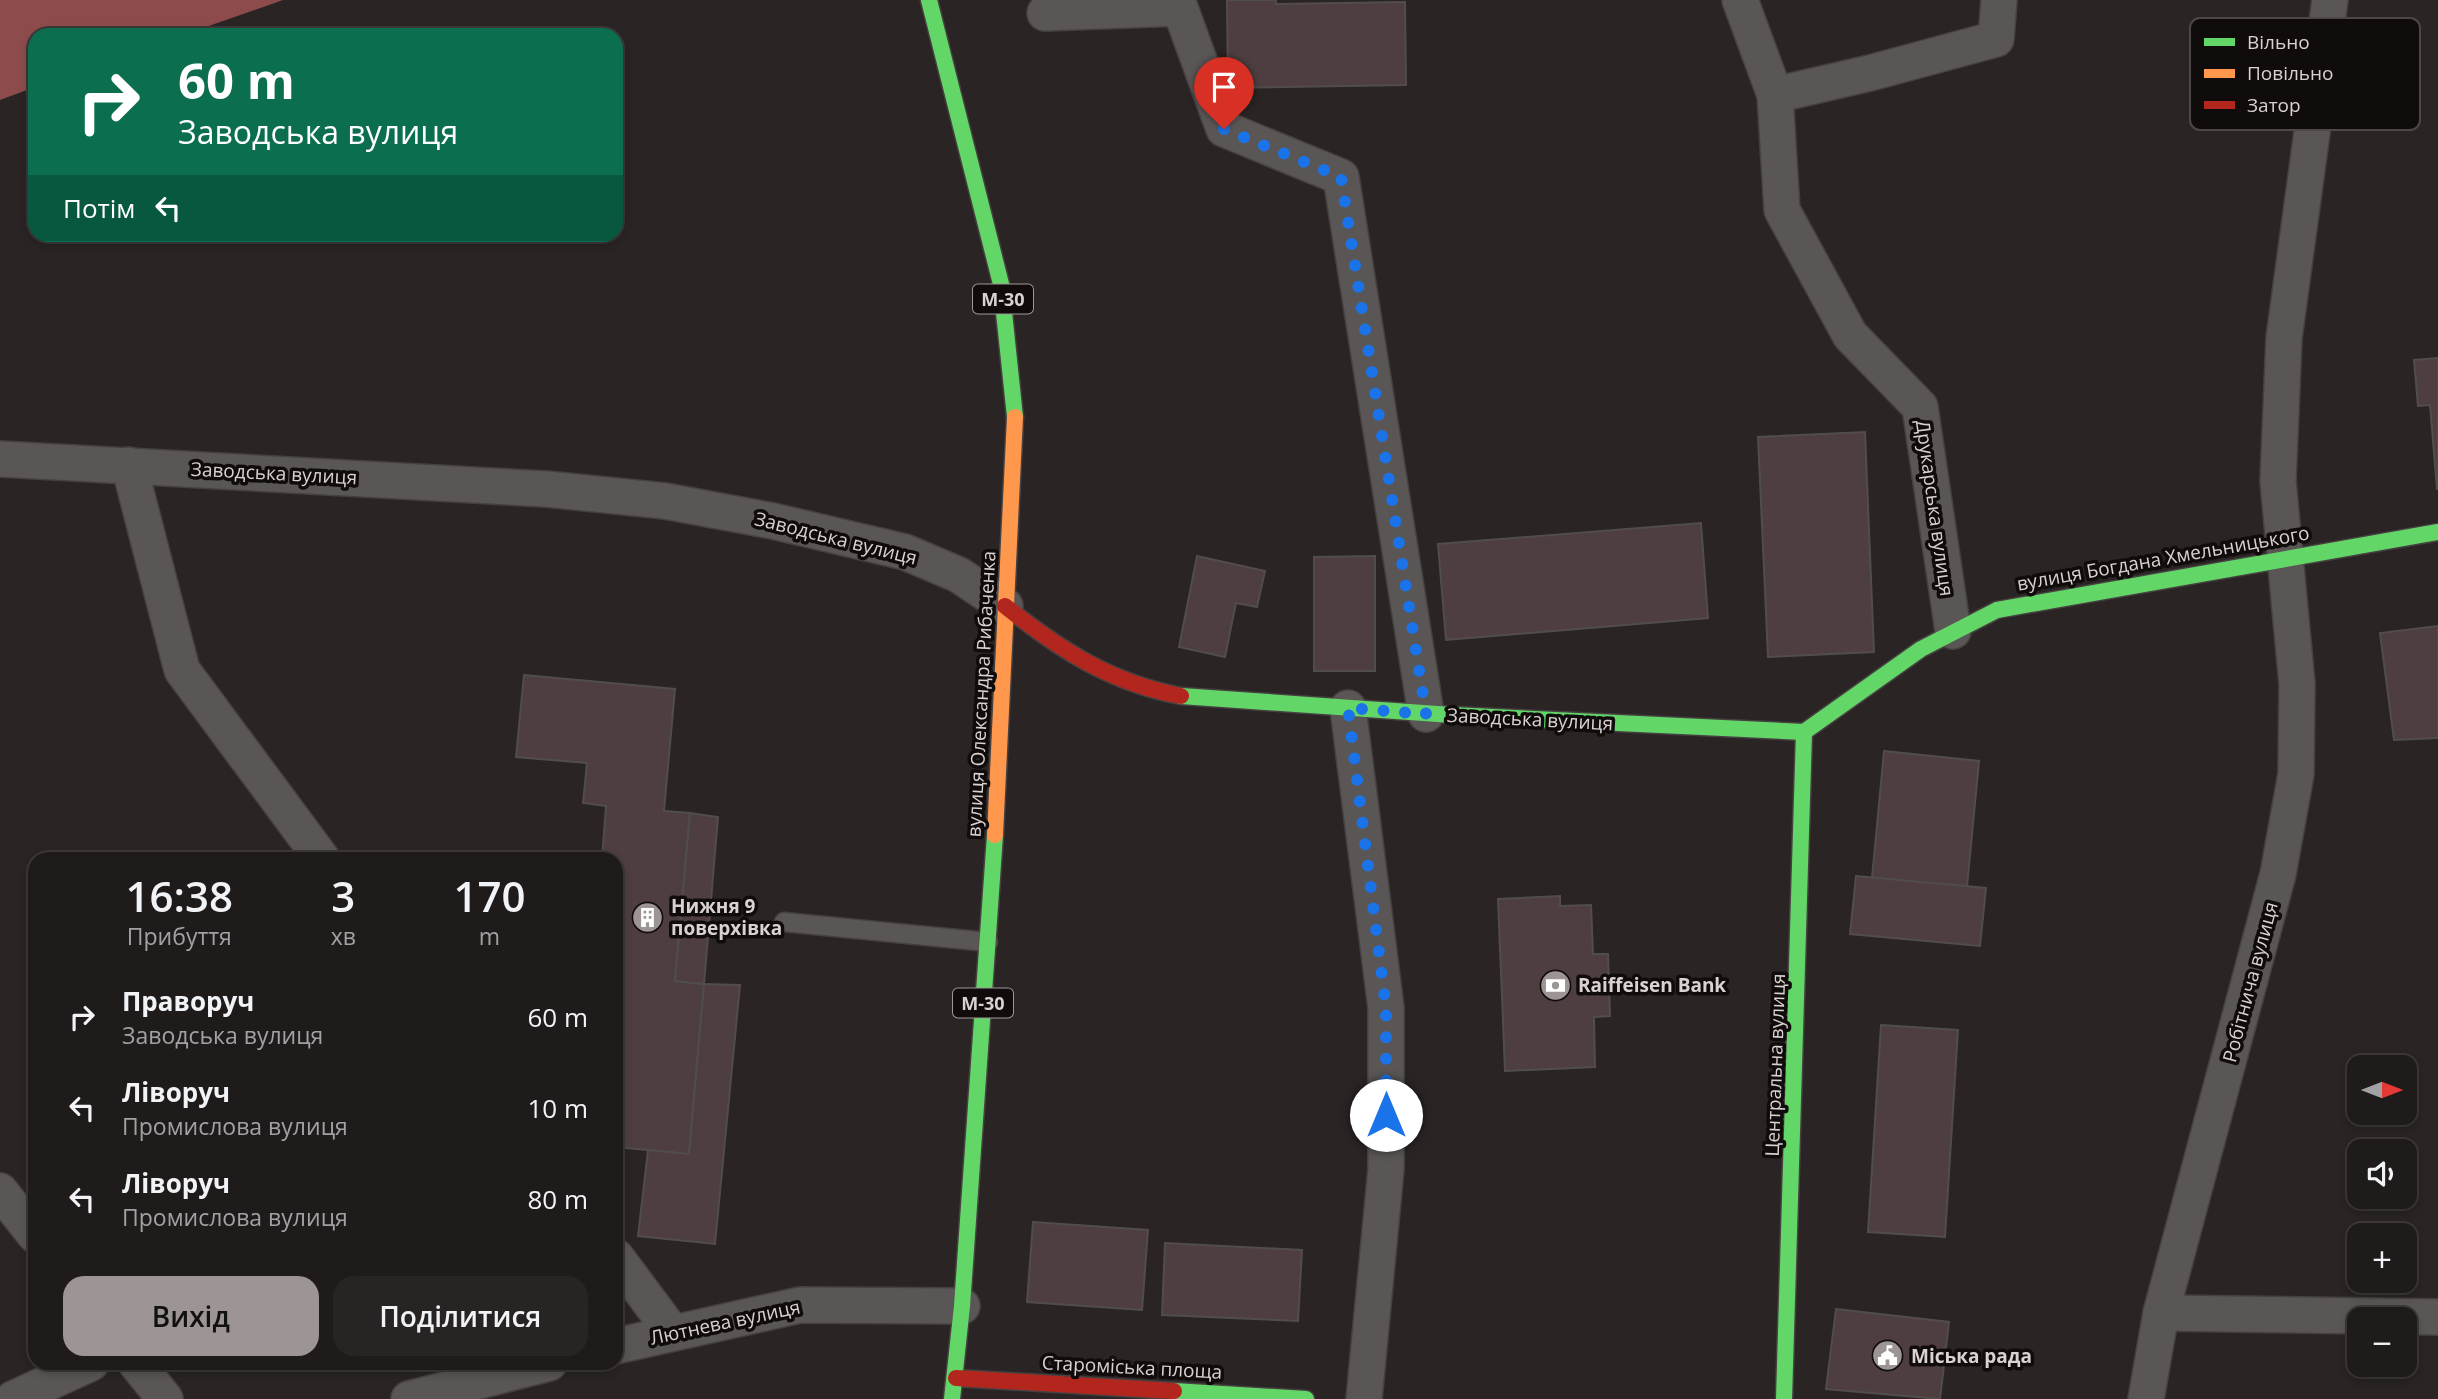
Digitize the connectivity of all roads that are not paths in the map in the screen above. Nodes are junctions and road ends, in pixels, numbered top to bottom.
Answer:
1 (929, 0) edge
2 (1740, 0) edge
3 (1999, 0) edge
4 (2330, 0) edge
5 (1045, 13) dead end
6 (2328, 18) edge
7 (1775, 94) junction
8 (2312, 130) edge
9 (0, 459) edge
10 (129, 464) junction
11 (2438, 532) edge
12 (2283, 557) junction
13 (1005, 606) junction
14 (1953, 631) junction
15 (1348, 708) junction
16 (1426, 714) junction
17 (1804, 732) junction
18 (317, 852) edge
19 (784, 922) dead end
20 (988, 942) junction
21 (0, 1191) edge
22 (28, 1227) edge
23 (623, 1266) edge
24 (962, 1306) junction
25 (2161, 1312) junction
26 (2438, 1317) edge
27 (671, 1332) junction
28 (623, 1344) edge
29 (76, 1370) edge
30 (142, 1370) edge
31 (522, 1370) edge
32 (956, 1378) junction
33 (13, 1399) edge
34 (165, 1399) edge
35 (410, 1399) edge
36 (952, 1399) edge
37 (1306, 1399) edge
38 (1364, 1399) edge
39 (1784, 1399) edge
40 (2146, 1399) edge

1 - 13 main road, вулиця Олександра Рибаченка / М-30
2 - 7 street, Друкарська вулиця
3 - 7 street
4 - 6 street, Робітнича вулиця
5 - 16 street
7 - 14 street, Друкарська вулиця
8 - 12 street, Робітнича вулиця
9 - 10 street, Заводська вулиця
10 - 13 street, Заводська вулиця
10 - 18 street
11 - 12 main road, вулиця Богдана Хмельницького
12 - 14 main road, вулиця Богдана Хмельницького
12 - 25 street, Робітнича вулиця
13 - 15 main road, Заводська вулиця
13 - 20 main road, вулиця Олександра Рибаченка / М-30
14 - 17 main road, вулиця Богдана Хмельницького
15 - 16 main road, Заводська вулиця
15 - 38 street
16 - 17 main road, Заводська вулиця
17 - 39 main road, Центральна вулиця
19 - 20 lane
20 - 24 main road, вулиця Олександра Рибаченка / М-30
21 - 22 street
23 - 27 street
24 - 27 street, Лютнева вулиця
24 - 32 main road, вулиця Олександра Рибаченка / М-30
25 - 26 street
25 - 40 street, Робітнича вулиця
27 - 28 street, Лютнева вулиця
29 - 33 street
30 - 34 street
31 - 35 street
32 - 36 main road, вулиця Олександра Рибаченка / М-30
32 - 37 main road, Староміська площа

